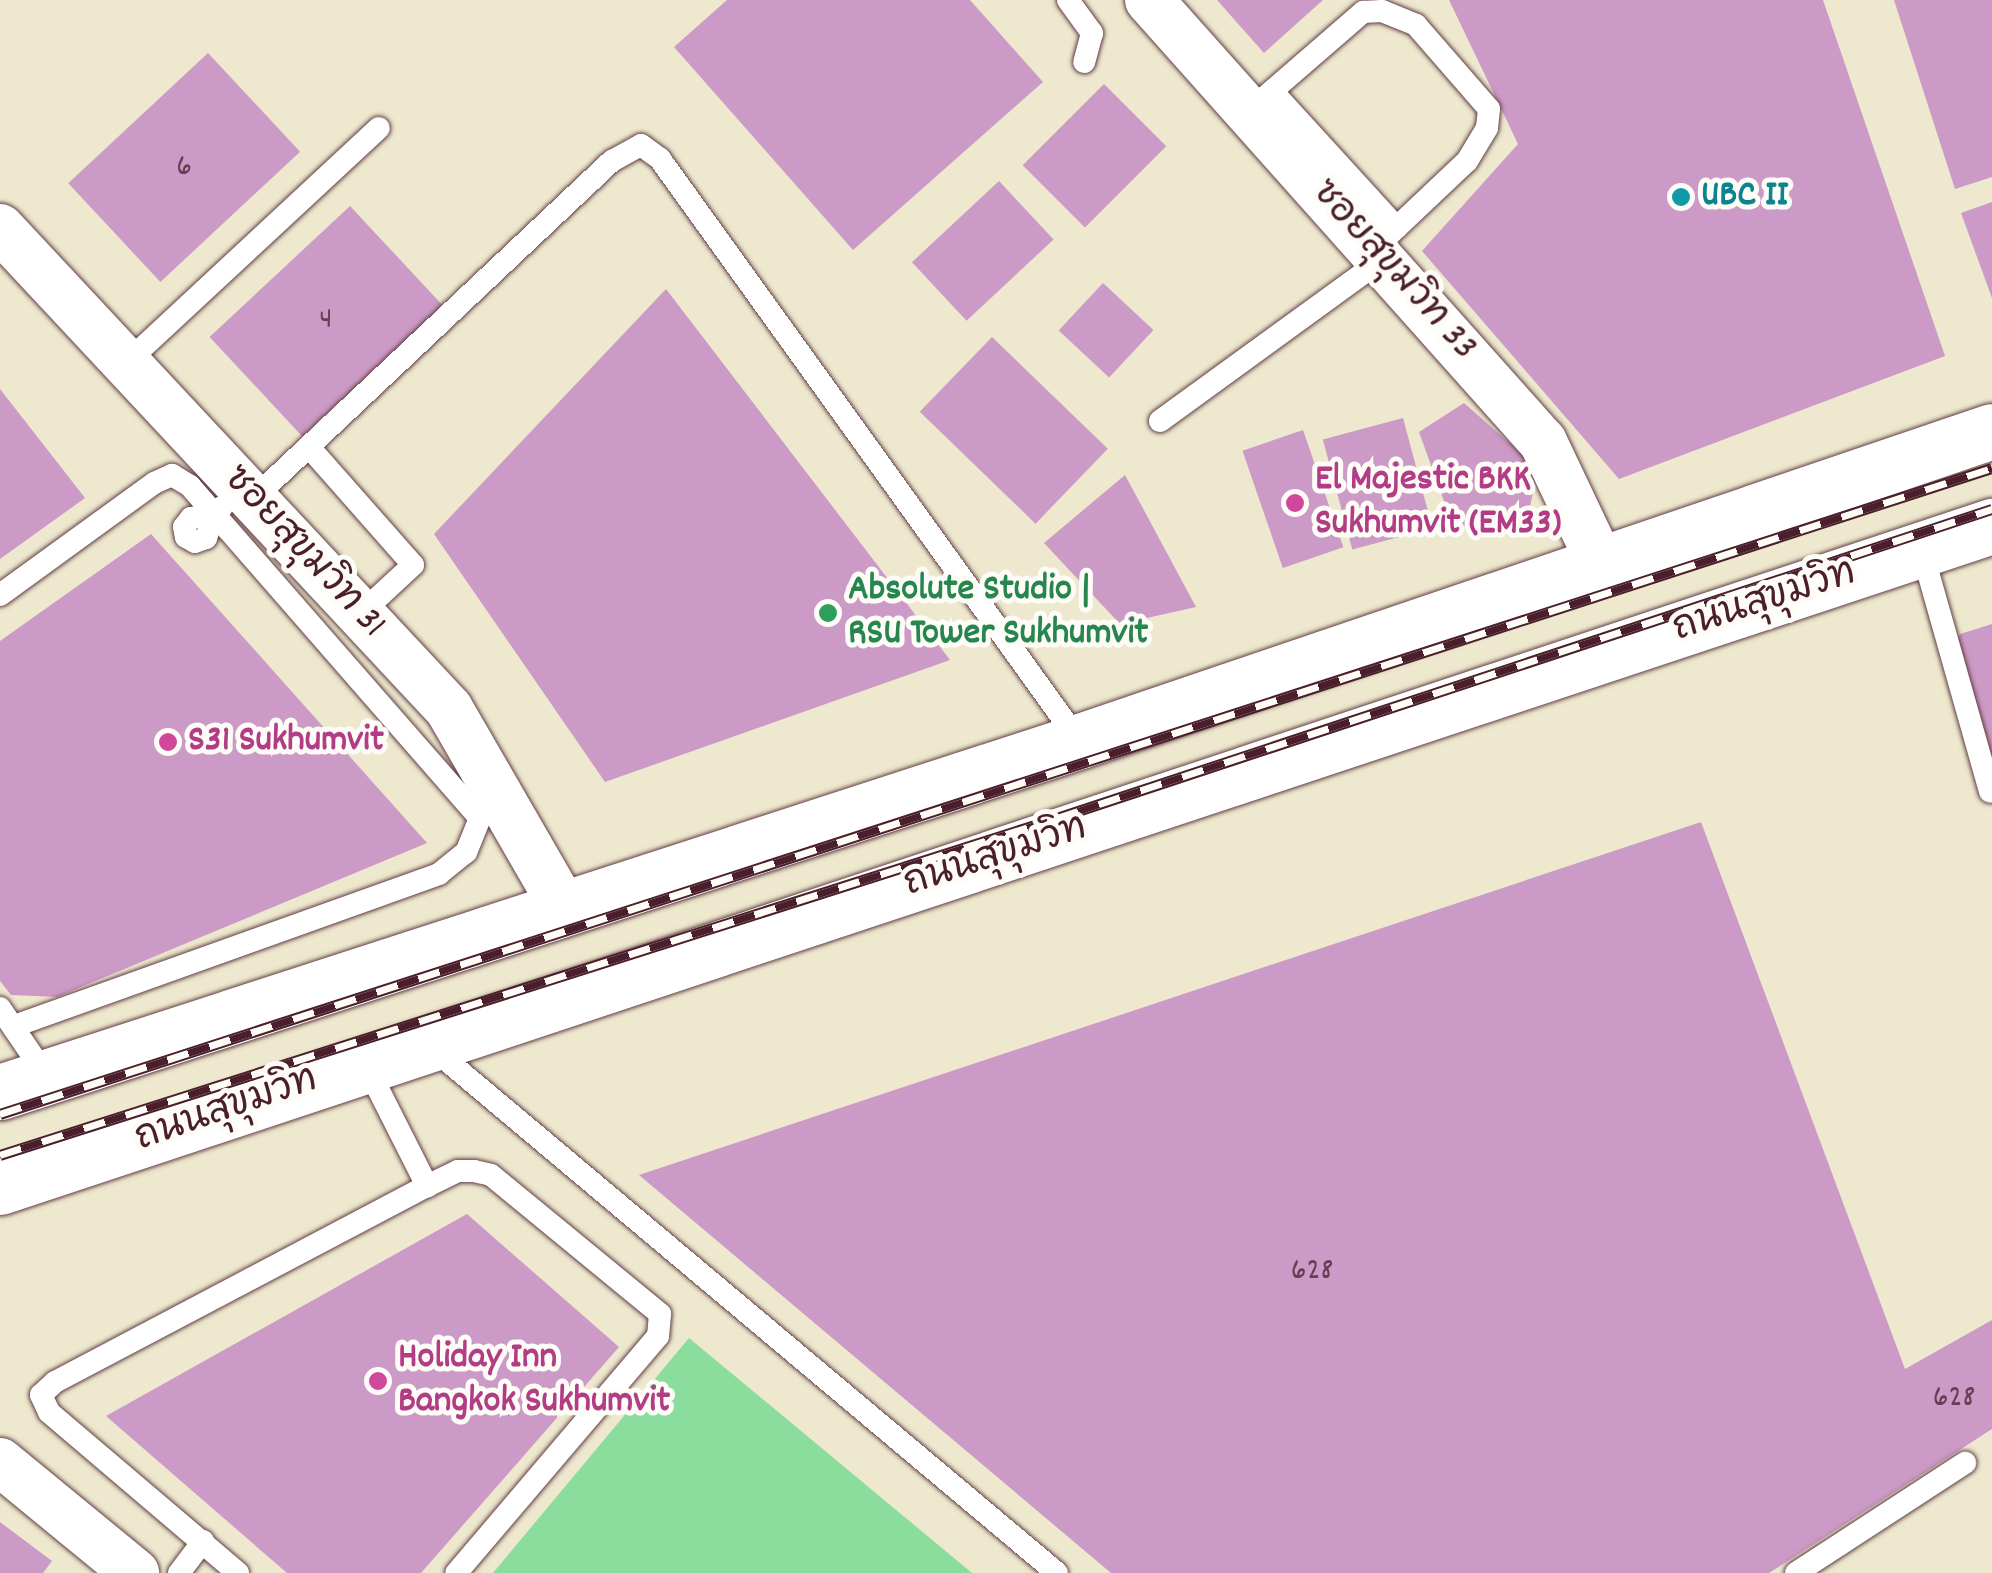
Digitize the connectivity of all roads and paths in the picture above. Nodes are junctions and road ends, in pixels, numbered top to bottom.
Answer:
1 (1068, 0) edge
2 (1149, 0) edge
3 (1370, 6) edge
4 (1084, 62) dead end
5 (1261, 101) junction
6 (379, 128) dead end
7 (0, 228) edge
8 (1385, 245) junction
9 (126, 363) junction
10 (1160, 420) dead end
11 (1992, 431) edge
12 (309, 447) junction
13 (237, 501) junction
14 (1992, 526) edge
15 (1922, 551) junction
16 (1602, 566) junction
17 (0, 595) edge
18 (360, 614) junction
19 (1080, 741) junction
20 (1990, 792) edge
21 (564, 908) junction
22 (597, 990) junction
23 (8, 1017) edge
24 (428, 1046) junction
25 (366, 1064) junction
26 (24, 1084) edge
27 (427, 1186) junction
28 (0, 1187) edge
29 (0, 1462) edge
30 (1965, 1463) dead end
31 (202, 1541) junction
32 (136, 1573) edge
33 (179, 1573) edge
34 (238, 1573) edge
35 (456, 1573) edge
36 (1057, 1573) edge
37 (1796, 1573) edge

1 - 4 lane
2 - 5 street, ซอยสุขุมวิท 33
3 - 5 lane
3 - 8 lane
5 - 8 street, ซอยสุขุมวิท 33
6 - 9 lane
7 - 9 street, ซอยสุขุมวิท 31
8 - 10 lane
8 - 16 street, ซอยสุขุมวิท 33
9 - 13 street, ซอยสุขุมวิท 31
11 - 16 main road
12 - 13 lane
12 - 18 lane
12 - 19 lane
13 - 17 lane
13 - 18 street, ซอยสุขุมวิท 31
13 - 23 lane
14 - 15 main road, ถนนสุขุมวิท
15 - 20 lane
15 - 22 main road, ถนนสุขุมวิท
16 - 19 main road
18 - 21 street, ซอยสุขุมวิท 31
19 - 21 main road
21 - 22 main road
21 - 26 main road
22 - 24 main road, ถนนสุขุมวิท
23 - 26 lane
24 - 25 main road, ถนนสุขุมวิท
24 - 36 lane
25 - 27 lane
25 - 28 main road, ถนนสุขุมวิท
27 - 31 lane
27 - 35 lane
29 - 32 street
30 - 37 lane
31 - 33 lane
31 - 34 lane

